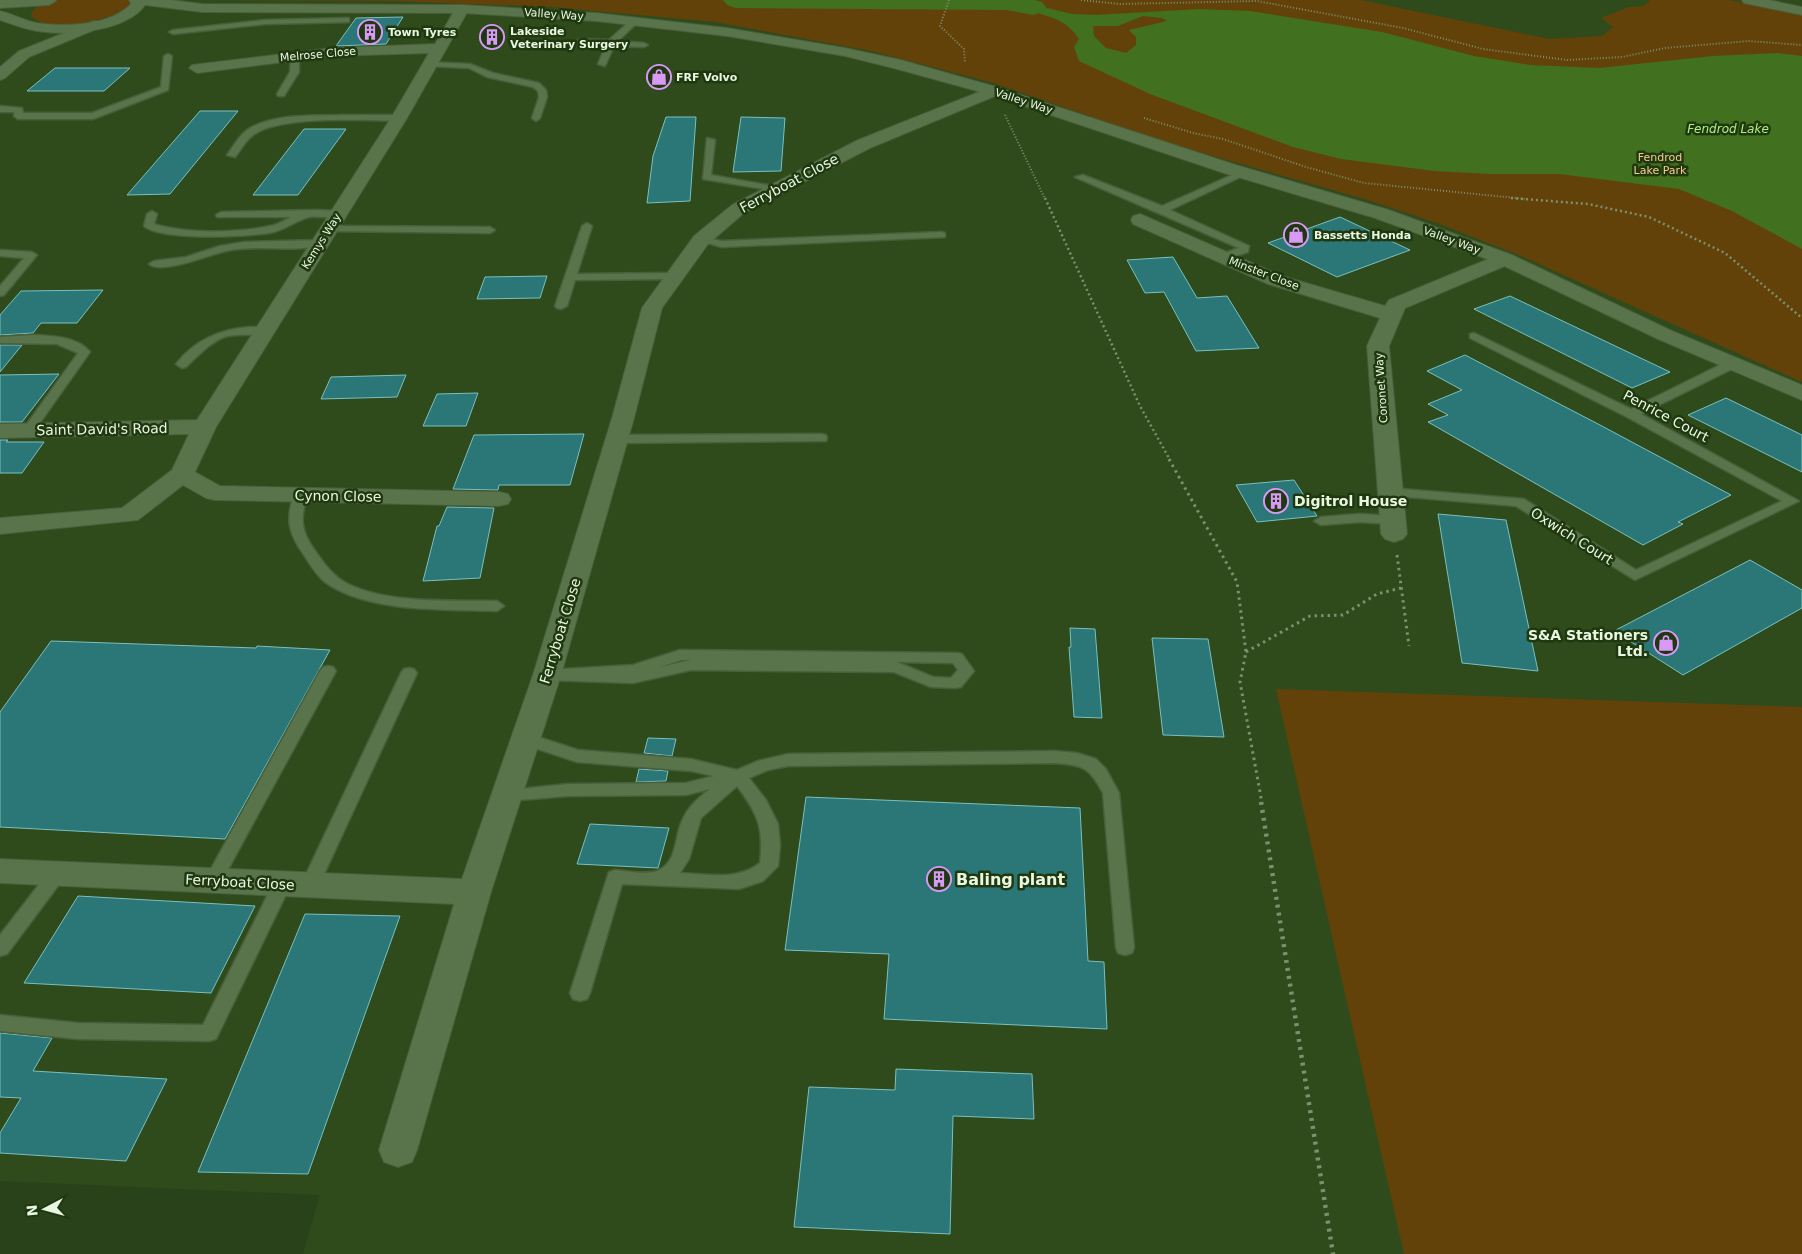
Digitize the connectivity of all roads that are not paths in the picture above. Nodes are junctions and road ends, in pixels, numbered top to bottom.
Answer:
1 (50, 0) edge
2 (137, 0) edge
3 (1749, 0) edge
4 (0, 4) edge
5 (202, 8) junction
6 (462, 9) junction
7 (1802, 11) edge
8 (0, 15) edge
9 (269, 15) junction
10 (346, 20) dead end
11 (635, 21) junction
12 (109, 22) junction
13 (24, 23) junction
14 (94, 25) junction
15 (172, 32) dead end
16 (580, 41) dead end
17 (611, 43) junction
18 (644, 45) dead end
19 (24, 54) junction
20 (168, 56) dead end
21 (295, 56) junction
22 (434, 56) junction
23 (602, 64) dead end
24 (197, 68) dead end
25 (0, 75) edge
26 (994, 91) junction
27 (281, 94) dead end
28 (0, 109) edge
29 (398, 118) junction
30 (536, 118) dead end
31 (710, 140) dead end
32 (232, 155) dead end
33 (1244, 174) junction
34 (1080, 177) dead end
35 (773, 189) junction
36 (1162, 210) junction
37 (152, 214) dead end
38 (222, 214) dead end
39 (309, 214) junction
40 (1140, 220) dead end
41 (587, 226) dead end
42 (329, 229) junction
43 (490, 230) dead end
44 (941, 235) dead end
45 (701, 240) junction
46 (0, 253) edge
47 (1223, 258) junction
48 (1505, 259) junction
49 (154, 264) dead end
50 (673, 276) junction
51 (571, 277) junction
52 (0, 293) edge
53 (561, 306) dead end
54 (1392, 315) junction
55 (265, 330) junction
56 (1474, 336) dead end
57 (0, 340) edge
58 (182, 364) dead end
59 (1732, 364) junction
60 (1802, 393) edge
61 (1631, 414) junction
62 (204, 427) junction
63 (0, 431) edge
64 (28, 431) junction
65 (821, 438) dead end
66 (617, 439) junction
67 (182, 474) junction
68 (1389, 492) junction
69 (301, 495) junction
70 (499, 499) dead end
71 (1321, 522) dead end
72 (1744, 525) joint
73 (0, 526) edge
74 (1393, 527) joint
75 (497, 606) dead end
76 (328, 671) dead end
77 (409, 672) dead end
78 (547, 675) junction
79 (526, 740) junction
80 (738, 776) junction
81 (508, 795) junction
82 (0, 871) edge
83 (57, 874) junction
84 (660, 878) junction
85 (213, 881) junction
86 (282, 884) junction
87 (310, 885) junction
88 (474, 892) junction
89 (1125, 948) dead end
90 (0, 949) edge
91 (580, 993) dead end
92 (0, 1023) edge
93 (398, 1150) dead end

1 - 4 street
1 - 13 street
2 - 5 street, Valley Way
2 - 12 street
3 - 7 street
5 - 9 street, Valley Way
5 - 12 street, Valley Way
6 - 9 street, Valley Way
6 - 11 street, Valley Way
6 - 22 street, Kemys Way
8 - 13 street
9 - 10 lane
9 - 15 lane
11 - 17 lane
11 - 26 street, Valley Way
12 - 14 street
13 - 14 street
13 - 19 street
14 - 19 street
16 - 17 lane
17 - 18 lane
17 - 23 lane
19 - 25 street
20 - 28 lane
21 - 22 street, Melrose Close
21 - 24 street, Melrose Close
21 - 27 lane
22 - 29 street, Kemys Way
22 - 30 lane
26 - 33 street, Valley Way
26 - 35 street, Ferryboat Close
29 - 32 lane
29 - 42 street, Kemys Way
31 - 35 lane
33 - 36 lane
33 - 48 street, Valley Way
34 - 36 lane
35 - 45 street, Ferryboat Close
36 - 47 lane
37 - 39 lane
38 - 39 lane
39 - 42 lane
40 - 47 street, Minster Close
41 - 51 lane
42 - 43 lane
42 - 49 lane
42 - 55 street, Kemys Way
44 - 45 lane
45 - 50 street, Ferryboat Close
46 - 52 lane
47 - 54 street, Minster Close
48 - 54 street, Coronet Way
48 - 59 street, Valley Way
50 - 51 lane
50 - 66 street, Ferryboat Close
51 - 53 lane
54 - 68 street, Coronet Way
55 - 58 lane
55 - 62 street, Kemys Way
56 - 61 lane, Penrice Court
57 - 64 lane
59 - 60 street, Valley Way
59 - 61 lane
61 - 72 lane, Penrice Court
62 - 64 street, Saint David's Road
62 - 67 street, Kemys Way
63 - 64 street, Saint David's Road
65 - 66 lane
66 - 78 street, Ferryboat Close
67 - 69 street, Cynon Close
67 - 73 street
68 - 72 lane, Oxwich Court
68 - 74 street, Coronet Way
69 - 70 street, Cynon Close
69 - 75 lane
71 - 74 lane
76 - 85 lane
77 - 87 lane
78 - 78 lane
78 - 79 street, Ferryboat Close
79 - 80 lane
79 - 81 street, Ferryboat Close
80 - 81 lane
80 - 84 lane
80 - 84 lane
80 - 89 lane
81 - 88 street, Ferryboat Close
82 - 83 street, Ferryboat Close
83 - 85 street, Ferryboat Close
83 - 90 lane
84 - 91 lane
85 - 86 street, Ferryboat Close
86 - 87 street, Ferryboat Close
86 - 92 lane
87 - 88 street, Ferryboat Close
88 - 93 street

